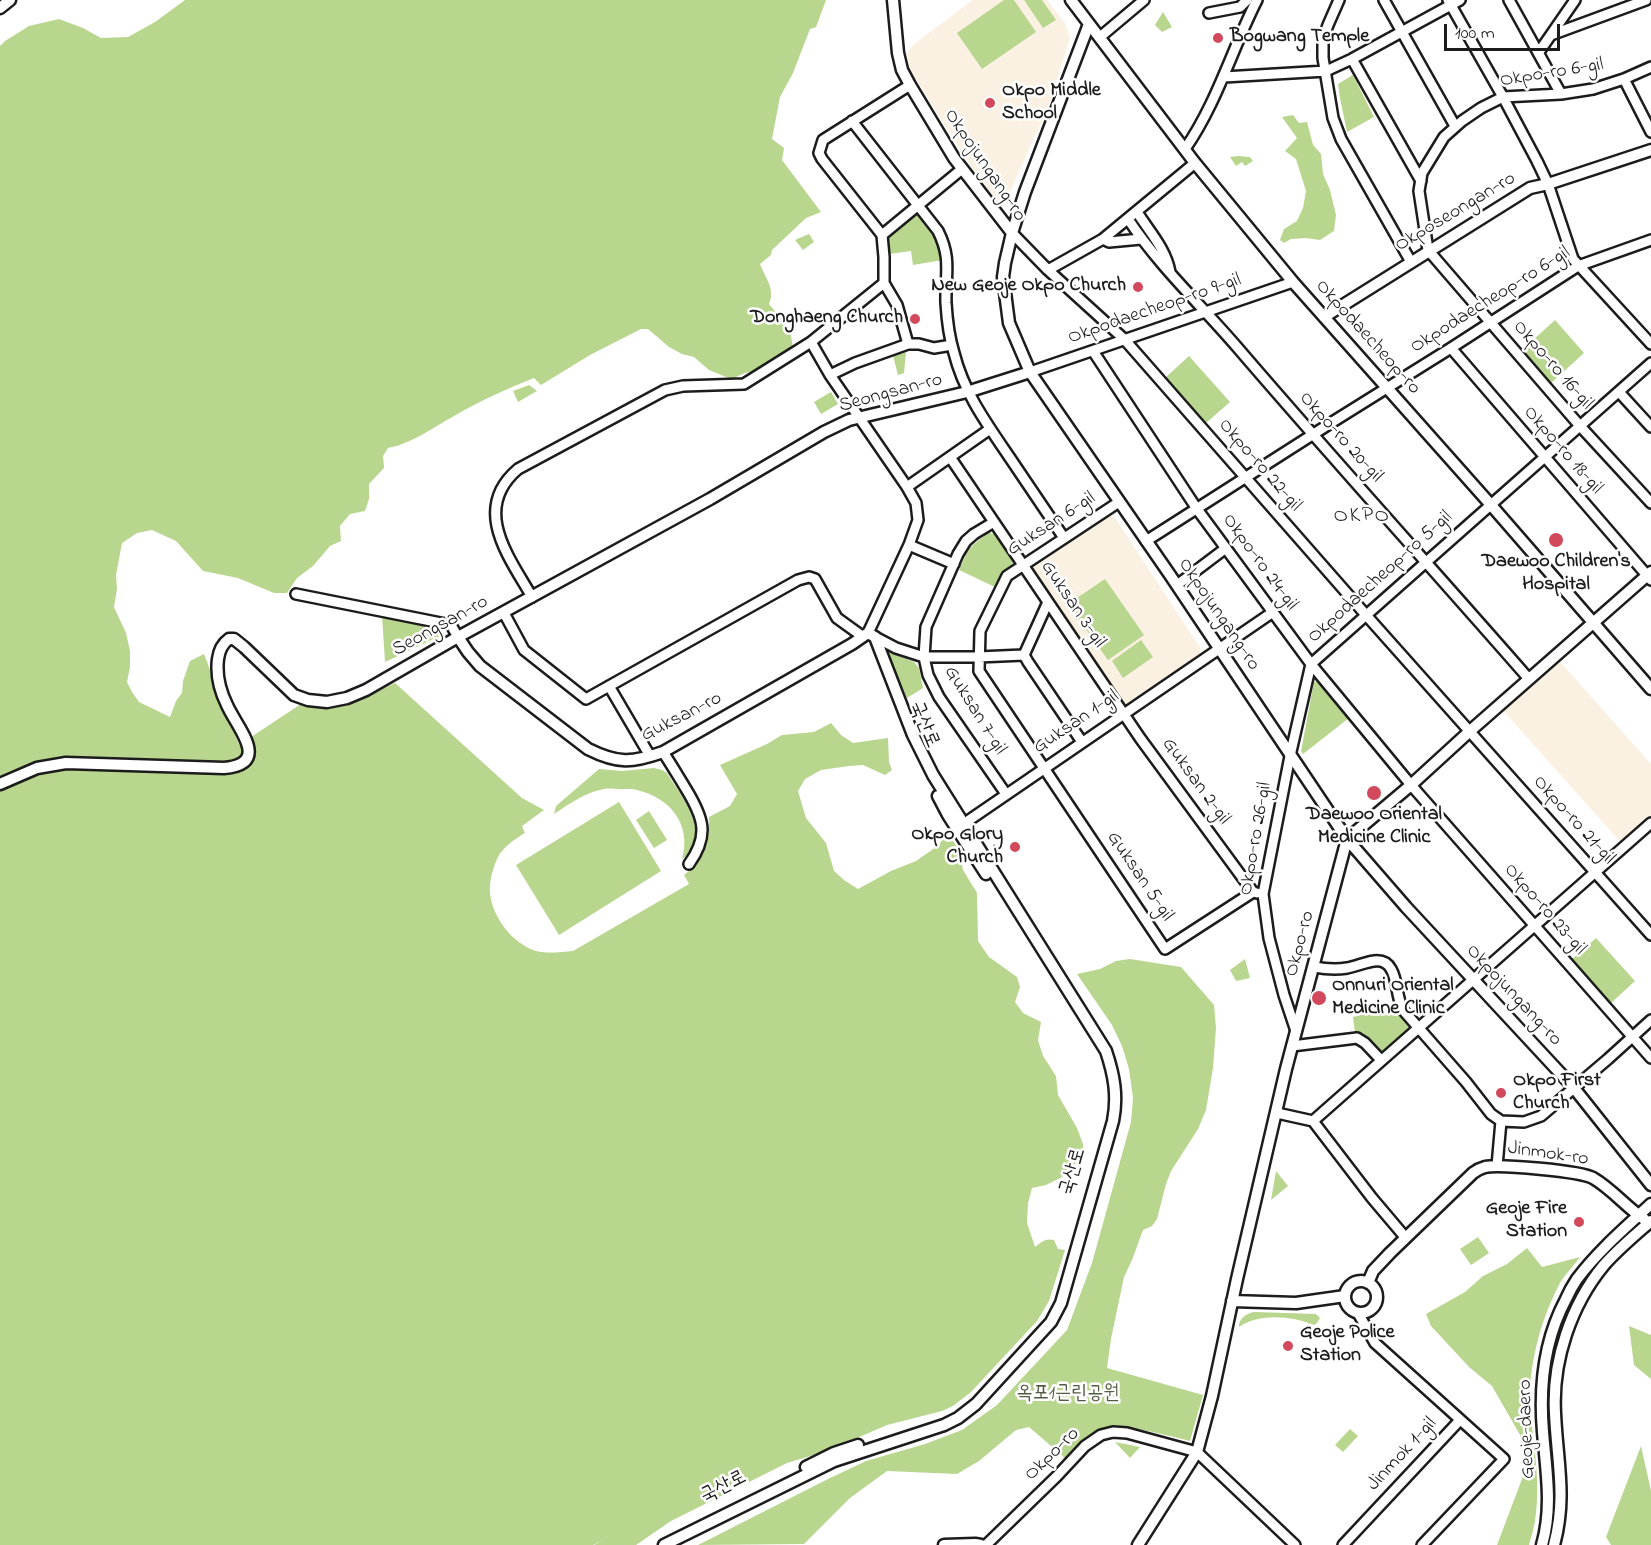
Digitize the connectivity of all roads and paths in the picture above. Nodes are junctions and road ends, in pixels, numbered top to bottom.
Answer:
1 (10, 0) edge
2 (893, 0) edge
3 (1071, 0) edge
4 (1144, 0) edge
5 (1247, 0) edge
6 (1257, 0) edge
7 (1339, 0) edge
8 (1384, 0) edge
9 (1509, 0) edge
10 (1575, 0) edge
11 (1647, 0) edge
12 (1453, 2) edge
13 (0, 8) edge
14 (1209, 13) dead end
15 (1089, 24) junction
16 (1403, 31) junction
17 (1551, 35) junction
18 (1100, 38) junction
19 (1539, 52) junction
20 (1352, 58) junction
21 (1651, 67) edge
22 (1326, 71) junction
23 (1224, 77) junction
24 (1624, 79) junction
25 (910, 86) junction
26 (1561, 94) junction
27 (1503, 97) junction
28 (852, 121) junction
29 (1455, 126) junction
30 (1651, 132) edge
31 (1185, 149) junction
32 (1651, 150) edge
33 (1195, 163) junction
34 (962, 169) junction
35 (1421, 181) junction
36 (1548, 184) junction
37 (918, 204) junction
38 (1137, 212) junction
39 (1128, 219) junction
40 (1012, 233) junction
41 (882, 235) junction
42 (1103, 239) junction
43 (1141, 239) junction
44 (1651, 240) edge
45 (1428, 250) junction
46 (1411, 262) junction
47 (1578, 266) junction
48 (1048, 270) junction
49 (1171, 274) junction
50 (1293, 282) junction
51 (884, 283) junction
52 (1207, 312) junction
53 (1324, 317) junction
54 (1489, 322) junction
55 (1124, 339) junction
56 (811, 342) junction
57 (908, 344) junction
58 (1651, 344) edge
59 (952, 345) junction
60 (1451, 348) junction
61 (1093, 351) junction
62 (1651, 363) edge
63 (1029, 372) junction
64 (830, 375) junction
65 (1387, 387) junction
66 (968, 392) junction
67 (1619, 392) junction
68 (860, 417) junction
69 (1580, 426) junction
70 (1651, 427) edge
71 (990, 429) junction
72 (1314, 434) junction
73 (950, 457) junction
74 (1544, 457) junction
75 (1246, 478) junction
76 (906, 487) junction
77 (1119, 502) junction
78 (1651, 503) edge
79 (1491, 505) junction
80 (1197, 509) junction
81 (994, 522) junction
82 (1064, 538) junction
83 (1146, 541) junction
84 (909, 544) junction
85 (1226, 548) junction
86 (1426, 562) junction
87 (954, 564) junction
88 (1022, 565) junction
89 (1650, 576) edge
90 (1177, 585) junction
91 (296, 594) dead end
92 (532, 597) junction
93 (1048, 602) junction
94 (1273, 612) junction
95 (504, 613) junction
96 (1366, 615) junction
97 (1593, 624) junction
98 (869, 635) junction
99 (458, 637) junction
100 (1218, 649) junction
101 (1024, 655) junction
102 (924, 657) junction
103 (978, 657) junction
104 (1311, 664) junction
105 (1529, 679) junction
106 (609, 686) junction
107 (1651, 689) edge
108 (1124, 714) junction
109 (1470, 731) junction
110 (1083, 742) junction
111 (663, 752) junction
112 (650, 756) junction
113 (1290, 756) junction
114 (1044, 768) junction
115 (0, 784) edge
116 (1410, 785) junction
117 (1006, 794) junction
118 (1651, 823) edge
119 (960, 826) junction
120 (1347, 839) junction
121 (689, 864) dead end
122 (1595, 872) junction
123 (1258, 893) junction
124 (1533, 925) junction
125 (1651, 935) edge
126 (1314, 967) junction
127 (1473, 980) junction
128 (1651, 1020) edge
129 (1419, 1027) junction
130 (1296, 1031) junction
131 (1633, 1037) junction
132 (1292, 1046) junction
133 (1651, 1058) edge
134 (1381, 1060) junction
135 (1574, 1088) junction
136 (1277, 1113) junction
137 (1313, 1121) junction
138 (1502, 1121) junction
139 (1497, 1166) junction
140 (1651, 1185) edge
141 (1651, 1204) edge
142 (1639, 1216) junction
143 (1650, 1223) edge
144 (1405, 1237) junction
145 (1368, 1283) junction
146 (1345, 1296) junction
147 (1232, 1301) junction
148 (1358, 1313) junction
149 (1460, 1420) junction
150 (1197, 1452) junction
151 (655, 1545) edge
152 (664, 1545) edge
153 (944, 1545) edge
154 (981, 1545) edge
155 (986, 1545) edge
156 (1138, 1545) edge
157 (1294, 1545) edge
158 (1343, 1545) edge
159 (1422, 1545) edge
160 (1542, 1545) edge
161 (1554, 1545) edge

1 - 13 street
2 - 25 street, Okpojungang-ro
3 - 15 street, Okpodaecheop-ro
4 - 18 street
5 - 14 street
6 - 23 street
7 - 22 street
8 - 16 street
9 - 19 street
10 - 17 street
11 - 17 street
12 - 16 street
12 - 27 street
15 - 18 street, Okpodaecheop-ro
15 - 40 street
16 - 20 street
16 - 29 street
17 - 19 street
18 - 31 street, Okpodaecheop-ro
19 - 26 street
20 - 22 street
20 - 35 street
21 - 24 street, Okpo-ro 6-gil
22 - 23 street
22 - 46 street
23 - 31 street
24 - 26 street, Okpo-ro 6-gil
24 - 30 street
25 - 28 street
25 - 34 street, Okpojungang-ro
26 - 27 street, Okpo-ro 6-gil
27 - 29 street, Okpo-ro 6-gil
27 - 36 street
28 - 37 street
28 - 41 street
29 - 35 street, Okpo-ro 6-gil
31 - 33 street, Okpodaecheop-ro
32 - 36 street, Okposeongan-ro
33 - 38 street
33 - 50 street, Okpodaecheop-ro
34 - 37 street
34 - 40 street, Okpojungang-ro
35 - 45 street, Okpo-ro 6-gil
36 - 45 street, Okposeongan-ro
36 - 47 street
37 - 41 street
37 - 59 street
38 - 39 street
38 - 49 street
39 - 42 street
39 - 43 street, Okpo-ro 20-gil
40 - 48 street, Okpo-ro 22-gil
40 - 63 street, Okpojungang-ro
41 - 51 street
42 - 43 street
42 - 48 street
43 - 49 street, Okpo-ro 20-gil
44 - 47 street, Okpodaecheop-ro 6-gil
45 - 46 street, Okposeongan-ro
45 - 54 street, Okpo-ro 16-gil
46 - 53 street, Okposeongan-ro
47 - 54 street, Okpodaecheop-ro 6-gil
47 - 58 street
48 - 55 street, Okpo-ro 22-gil
49 - 52 street, Okpo-ro 20-gil
50 - 52 street, Okpodaecheop-ro 9-gil
50 - 53 street, Okpodaecheop-ro
51 - 56 street
51 - 57 street
52 - 55 street, Okpodaecheop-ro 9-gil
52 - 72 street, Okpo-ro 20-gil
53 - 65 street, Okpodaecheop-ro
54 - 60 street, Okpodaecheop-ro 6-gil
54 - 69 street, Okpo-ro 16-gil
55 - 61 street, Okpodaecheop-ro 9-gil
55 - 75 street, Okpo-ro 22-gil
56 - 64 street
56 - 92 street
57 - 59 street
57 - 64 street
59 - 66 street
60 - 65 street, Okpodaecheop-ro 6-gil
60 - 74 street, Okpo-ro 18-gil
61 - 63 street, Okpodaecheop-ro 9-gil
61 - 80 street, Okpo-ro 24-gil
62 - 67 street, Okpodaecheop-ro 5-gil
63 - 66 street, Seongsan-ro
63 - 77 street, Okpojungang-ro
64 - 68 street
65 - 72 street, Okpodaecheop-ro 6-gil
65 - 79 street, Okpodaecheop-ro
66 - 68 street, Seongsan-ro
66 - 71 street
67 - 69 street, Okpodaecheop-ro 5-gil
67 - 70 street
68 - 76 street
68 - 92 street, Seongsan-ro
69 - 74 street, Okpodaecheop-ro 5-gil
69 - 78 street, Okpo-ro 16-gil
71 - 73 street
71 - 82 street
72 - 75 street, Okpodaecheop-ro 6-gil
72 - 86 street, Okpo-ro 20-gil
73 - 76 street
73 - 81 street, Guksan 3-gil
74 - 79 street, Okpodaecheop-ro 5-gil
74 - 89 street, Okpo-ro 18-gil
75 - 80 street, Okpodaecheop-ro 6-gil
75 - 96 street, Okpo-ro 22-gil
76 - 84 street
77 - 82 street, Guksan 6-gil
77 - 83 street, Okpojungang-ro
79 - 86 street, Okpodaecheop-ro 5-gil
79 - 97 street, Okpodaecheop-ro
80 - 83 street, Okpodaecheop-ro 6-gil
80 - 85 street, Okpo-ro 24-gil
81 - 87 street, Guksan 7-gil
81 - 88 street, Guksan 3-gil
82 - 88 street, Guksan 6-gil
83 - 90 street, Okpojungang-ro
84 - 87 street
84 - 98 street
85 - 90 street
85 - 94 street, Okpo-ro 24-gil
86 - 96 street, Okpodaecheop-ro 5-gil
86 - 105 street, Okpo-ro 20-gil
87 - 102 street, Guksan 7-gil
88 - 93 street, Guksan 3-gil
88 - 103 street, Guksan 6-gil
89 - 97 street
90 - 100 street, Okpojungang-ro
91 - 99 street
92 - 95 street, Seongsan-ro
93 - 101 street
93 - 108 street, Guksan 3-gil
94 - 100 street, Guksan 1-gil
94 - 104 street, Okpo-ro 24-gil
95 - 99 street, Seongsan-ro
95 - 106 street
96 - 104 street, Okpodaecheop-ro 5-gil
96 - 109 street, Okpo-ro 22-gil
97 - 105 street
97 - 107 street, Okpodaecheop-ro
98 - 102 street
98 - 106 street
98 - 111 street, Guksan-ro
98 - 119 street, 국산로
99 - 112 street, Guksan-ro
99 - 115 street, Seongsan-ro
100 - 108 street, Guksan 1-gil
100 - 113 street, Okpojungang-ro
101 - 103 street
101 - 110 street
102 - 103 street
102 - 117 street, Guksan 7-gil
103 - 114 street, Guksan 6-gil
104 - 113 street, Okpodaecheop-ro 5-gil
104 - 116 street, Okpo-ro 24-gil
105 - 109 street
106 - 112 street
108 - 110 street, Guksan 1-gil
108 - 123 street, Guksan 2-gil
109 - 116 street
109 - 122 street, Okpo-ro 21-gil
110 - 114 street, Guksan 1-gil
111 - 112 street, Guksan-ro
111 - 121 street
113 - 120 street, Okpojungang-ro
113 - 123 street, Okpo-ro 26-gil
114 - 117 street, Guksan 1-gil
114 - 123 street, Guksan 5-gil
116 - 120 street
116 - 124 street, Okpo-ro 23-gil
117 - 119 street, Guksan 1-gil
118 - 122 street
119 - 151 street, 국산로
119 - 152 street, 국산로
120 - 126 street, Okpo-ro
120 - 127 street, Okpojungang-ro
122 - 124 street
122 - 125 street, Okpo-ro 21-gil
123 - 130 street, Okpo-ro 26-gil
124 - 127 street
124 - 131 street, Okpo-ro 23-gil
126 - 129 street
126 - 130 street, Okpo-ro
127 - 129 street
127 - 135 street, Okpojungang-ro
128 - 131 street
129 - 134 street
129 - 138 street
130 - 132 street, Okpo-ro
131 - 133 street, Okpo-ro 23-gil
131 - 135 street
132 - 134 street
132 - 136 street, Okpo-ro
134 - 137 street
135 - 138 street
135 - 140 street, Okpojungang-ro
136 - 137 street
136 - 147 street, Okpo-ro
137 - 144 street
138 - 139 street
139 - 142 street, Jinmok-ro
139 - 144 street, Jinmok-ro
141 - 142 street, Geoje-daero
142 - 143 street, Jinmok-ro
142 - 160 street, Geoje-daero
143 - 161 street, Geoje-daero
144 - 145 street, Jinmok-ro
145 - 146 street
145 - 148 street
146 - 147 street
146 - 148 street
147 - 150 street, Okpo-ro
148 - 149 street, Jinmok 1-gil
149 - 158 street, Jinmok 1-gil
149 - 159 street
150 - 155 street, Okpo-ro
150 - 156 street, Okpo-ro
150 - 157 street
153 - 154 street

